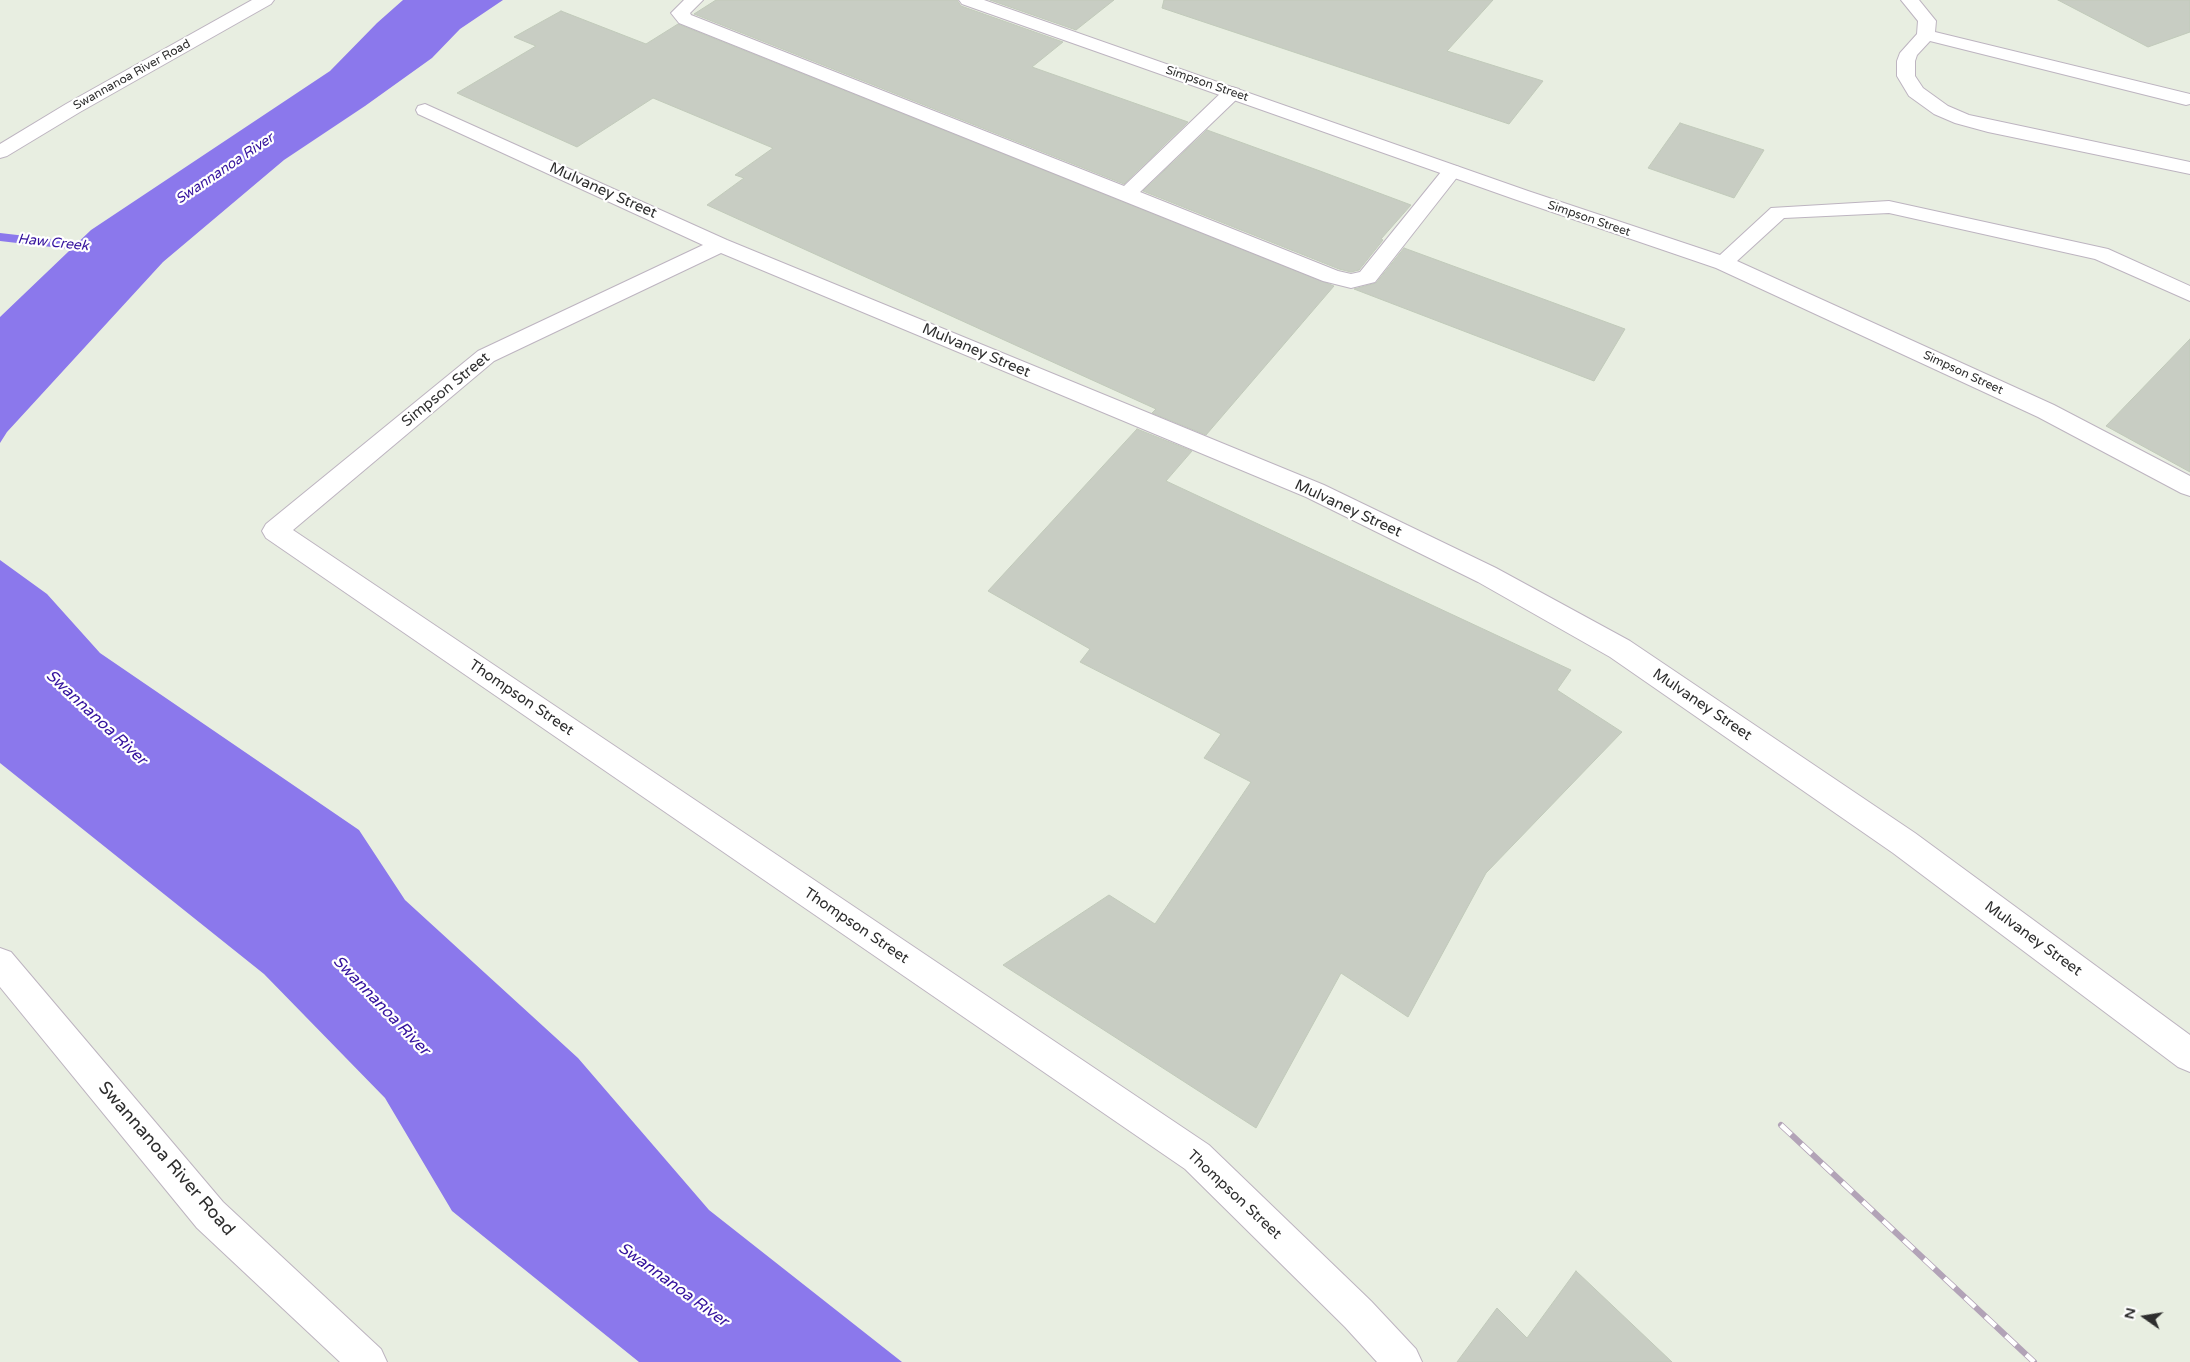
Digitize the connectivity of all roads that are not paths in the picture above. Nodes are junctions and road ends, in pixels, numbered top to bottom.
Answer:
1 (265, 0) edge
2 (694, 0) edge
3 (968, 0) edge
4 (1910, 0) edge
5 (1926, 35) junction
6 (1232, 93) junction
7 (2186, 99) dead end
8 (425, 110) dead end
9 (0, 152) edge
10 (2190, 168) edge
11 (1452, 171) junction
12 (1127, 194) junction
13 (720, 245) junction
14 (1723, 263) junction
15 (2182, 291) edge
16 (2190, 487) edge
17 (275, 531) joint
18 (0, 964) edge
19 (2190, 1055) edge
20 (368, 1362) edge
21 (1403, 1362) edge

1 - 9 street, Swannanoa River Road
2 - 12 street
3 - 6 street, Simpson Street
4 - 5 street
5 - 7 street
5 - 10 street
6 - 11 street, Simpson Street
6 - 12 street
8 - 13 street, Mulvaney Street
11 - 12 street
11 - 14 street, Simpson Street
13 - 17 street, Simpson Street
13 - 19 street, Mulvaney Street
14 - 15 street
14 - 16 street, Simpson Street
17 - 21 street, Thompson Street
18 - 20 street, Swannanoa River Road

